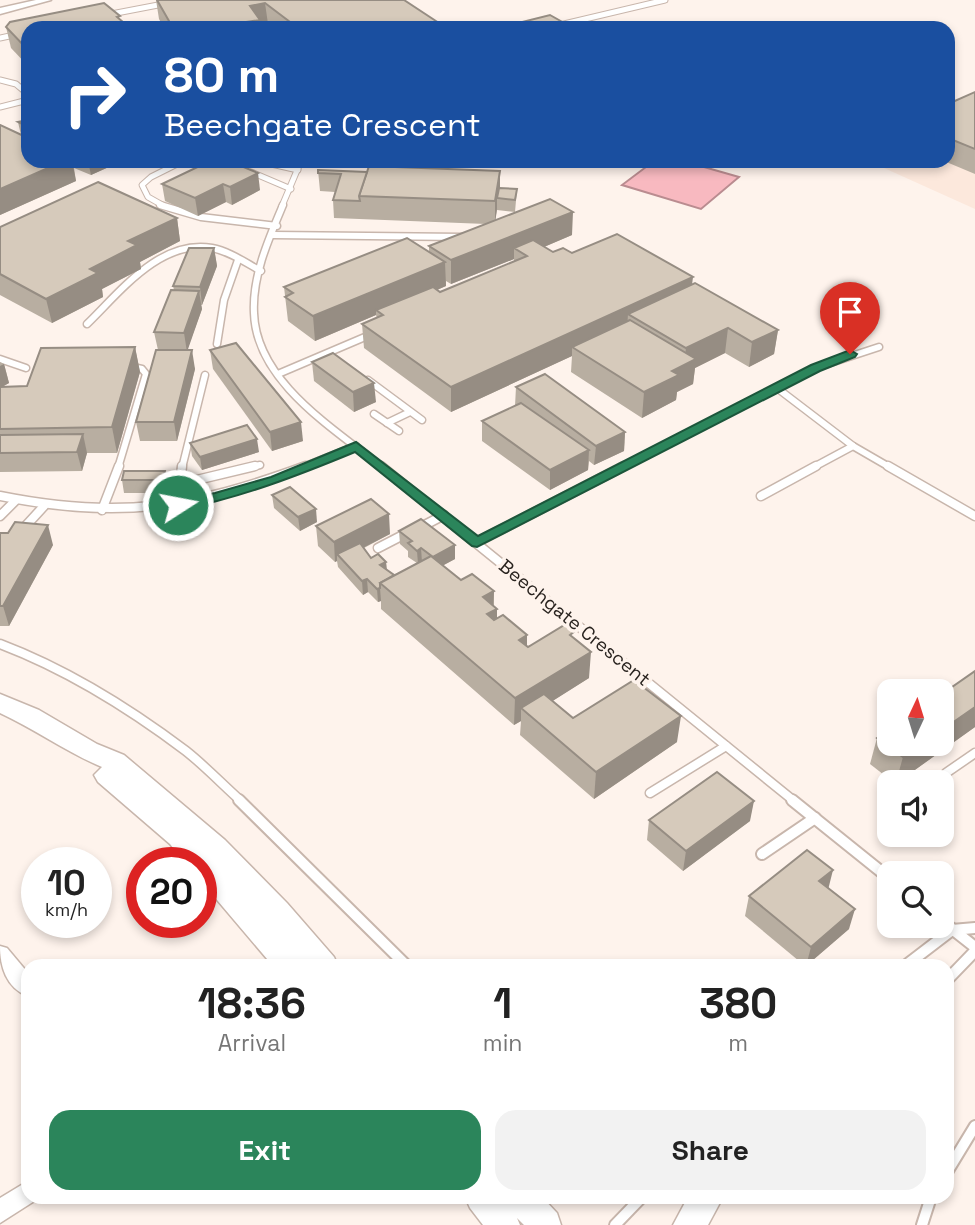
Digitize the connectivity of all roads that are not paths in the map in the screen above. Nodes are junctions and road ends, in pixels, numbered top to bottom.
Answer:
1 (47, 0) edge
2 (184, 0) edge
3 (665, 0) edge
4 (0, 11) edge
5 (104, 16) edge
6 (576, 21) edge
7 (21, 34) edge
8 (0, 38) edge
9 (0, 80) edge
10 (21, 88) edge
11 (21, 102) edge
12 (0, 107) edge
13 (169, 168) edge
14 (241, 168) edge
15 (289, 168) edge
16 (298, 170) joint
17 (291, 189) junction
18 (275, 230) junction
19 (471, 236) edge
20 (238, 260) junction
21 (261, 271) junction
22 (86, 324) dead end
23 (382, 330) edge
24 (217, 344) dead end
25 (879, 347) dead end
26 (331, 352) junction
27 (0, 359) edge
28 (341, 359) edge
29 (117, 366) edge
30 (26, 369) dead end
31 (359, 373) edge
32 (278, 374) junction
33 (205, 375) dead end
34 (777, 388) junction
35 (410, 412) junction
36 (374, 414) dead end
37 (422, 420) dead end
38 (387, 424) junction
39 (399, 431) dead end
40 (356, 446) junction
41 (853, 446) junction
42 (260, 465) dead end
43 (180, 485) junction
44 (0, 496) edge
45 (761, 496) dead end
46 (16, 500) junction
47 (178, 505) junction
48 (44, 506) junction
49 (102, 510) junction
50 (444, 515) junction
51 (0, 516) edge
52 (975, 516) edge
53 (13, 541) edge
54 (477, 542) junction
55 (378, 548) dead end
56 (0, 644) edge
57 (0, 703) edge
58 (726, 746) junction
59 (88, 751) junction
60 (975, 753) edge
61 (950, 770) edge
62 (650, 793) dead end
63 (815, 818) junction
64 (762, 854) dead end
65 (877, 868) edge
66 (975, 928) edge
67 (954, 930) edge
68 (954, 932) edge
69 (942, 938) edge
70 (975, 949) edge
71 (0, 954) edge
72 (285, 959) edge
73 (318, 959) edge
74 (400, 959) edge
75 (914, 959) edge
76 (954, 972) edge
77 (21, 979) edge
78 (975, 1126) edge
79 (954, 1160) edge
80 (21, 1197) edge
81 (487, 1204) edge
82 (527, 1204) edge
83 (635, 1204) edge
84 (699, 1204) edge
85 (703, 1204) edge
86 (929, 1204) edge
87 (0, 1212) edge
88 (504, 1225) edge
89 (545, 1225) edge
90 (615, 1225) edge
91 (676, 1225) edge
92 (690, 1225) edge
93 (922, 1225) edge

1 - 4 street
2 - 5 lane
3 - 6 lane
7 - 8 lane
9 - 10 lane
11 - 12 lane
13 - 18 lane
14 - 17 lane
15 - 16 lane
16 - 17 lane, Beechgate Crescent
17 - 18 lane, Beechgate Crescent
18 - 19 lane
18 - 21 lane, Beechgate Crescent
20 - 21 lane
20 - 22 lane
20 - 24 lane
21 - 32 lane, Beechgate Crescent
23 - 26 lane
25 - 34 lane
26 - 28 lane
26 - 32 lane
27 - 30 lane
29 - 49 lane
31 - 35 lane
32 - 40 lane, Beechgate Crescent
33 - 43 lane
34 - 41 lane
34 - 54 lane
35 - 37 lane
35 - 38 lane
36 - 38 lane
38 - 39 lane
40 - 47 lane
40 - 50 lane, Beechgate Crescent
41 - 45 lane
41 - 52 lane
42 - 43 lane
43 - 47 lane
44 - 46 lane
46 - 48 lane
46 - 51 lane
47 - 49 lane
48 - 49 lane
48 - 53 lane
50 - 54 lane, Beechgate Crescent
50 - 55 lane
54 - 58 lane, Beechgate Crescent
56 - 74 lane
57 - 59 main road
58 - 62 lane
58 - 63 lane, Beechgate Crescent
59 - 72 main road
59 - 73 main road
60 - 61 lane
63 - 64 lane
63 - 65 lane, Beechgate Crescent
66 - 67 lane
68 - 70 lane
69 - 75 lane
70 - 76 lane
71 - 77 street
78 - 79 lane
80 - 87 street
81 - 88 main road
82 - 89 main road
83 - 90 lane
84 - 91 lane
85 - 92 main road
86 - 93 lane

